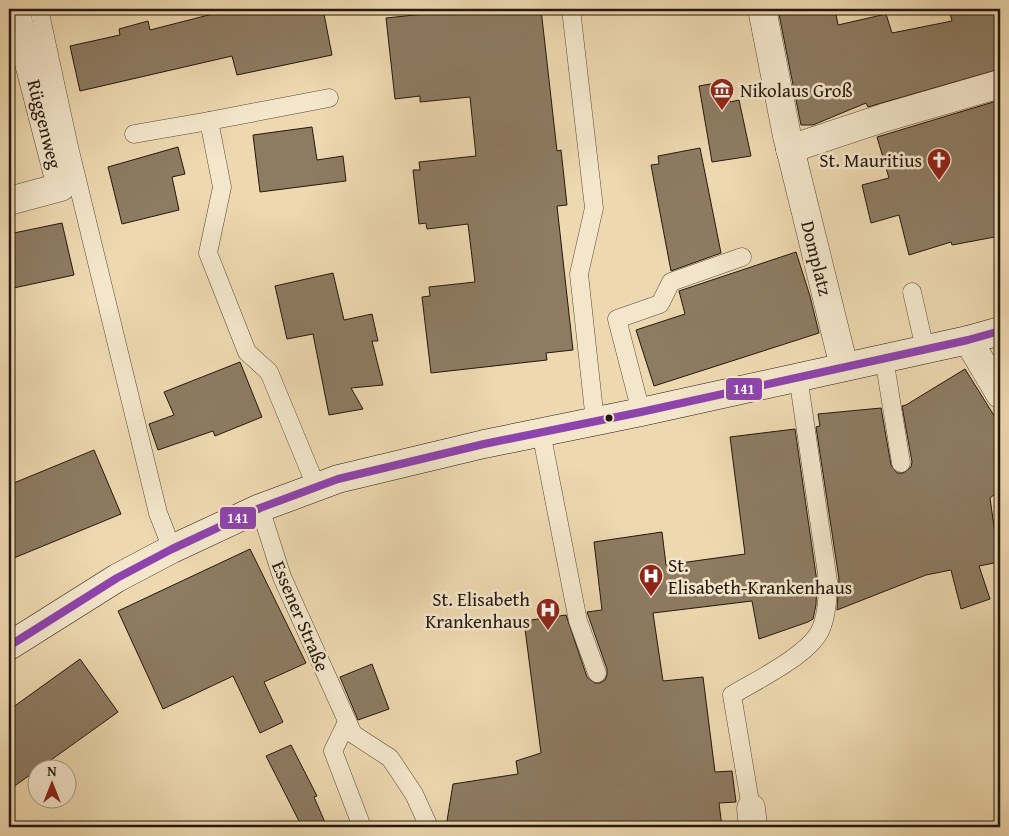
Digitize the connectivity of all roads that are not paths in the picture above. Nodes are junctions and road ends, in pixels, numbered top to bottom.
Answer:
1 (38, 9) edge
2 (571, 9) edge
3 (762, 9) edge
4 (9, 19) edge
5 (1000, 84) edge
6 (329, 98) dead end
7 (209, 121) junction
8 (134, 134) dead end
9 (788, 143) junction
10 (9, 201) edge
11 (742, 257) dead end
12 (912, 292) dead end
13 (1000, 331) edge
14 (968, 340) junction
15 (925, 349) junction
16 (884, 358) junction
17 (844, 367) junction
18 (798, 376) junction
19 (1000, 394) edge
20 (641, 412) junction
21 (595, 421) junction
22 (542, 432) junction
23 (901, 463) dead end
24 (316, 486) junction
25 (260, 508) junction
26 (172, 549) junction
27 (9, 646) edge
28 (598, 673) dead end
29 (347, 722) junction
30 (752, 818) edge
31 (362, 827) edge
32 (429, 827) edge

1 - 26 lane
2 - 21 lane
3 - 9 street, Domplatz
4 - 10 street, Rüggenweg
5 - 9 street
6 - 7 lane
7 - 8 lane
7 - 24 lane
9 - 17 street, Domplatz
11 - 20 lane
12 - 15 lane
13 - 14 street
14 - 15 street
14 - 19 street
15 - 16 street
16 - 17 street
16 - 23 lane
17 - 18 street
18 - 20 street
18 - 30 lane
20 - 21 street
21 - 22 street
22 - 24 street
22 - 28 lane
24 - 25 street
25 - 26 street
25 - 29 lane, Essener Straße
26 - 27 street
29 - 31 lane
29 - 32 lane, Essener Straße

